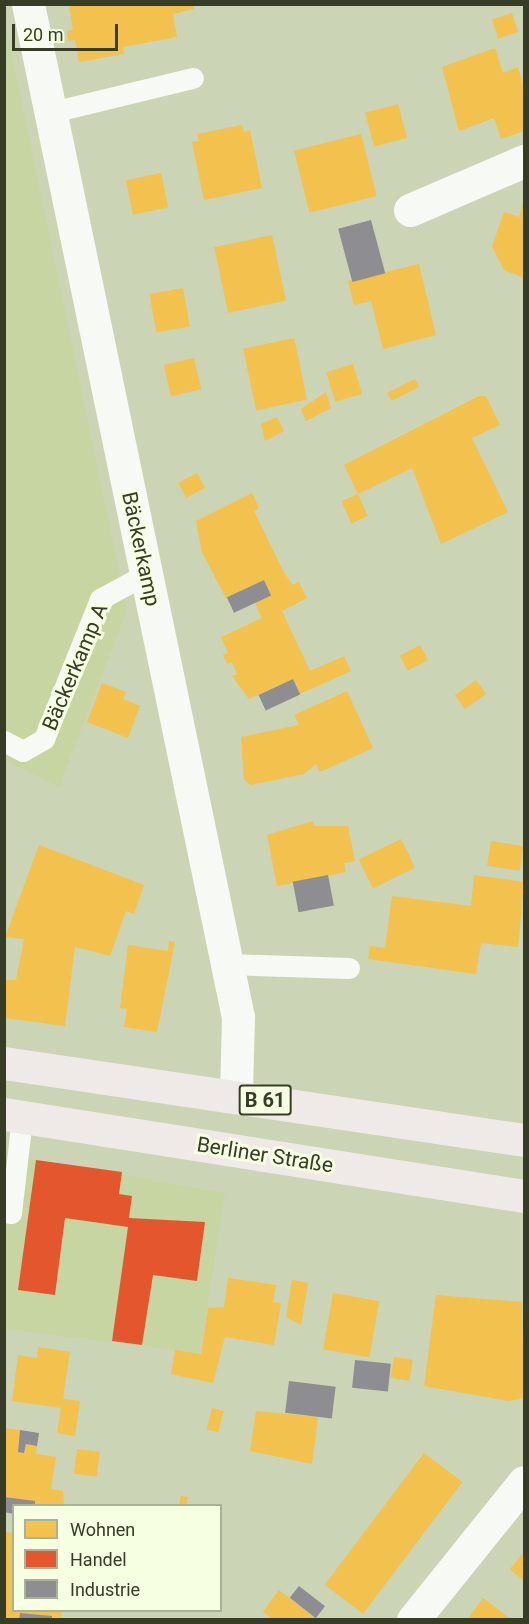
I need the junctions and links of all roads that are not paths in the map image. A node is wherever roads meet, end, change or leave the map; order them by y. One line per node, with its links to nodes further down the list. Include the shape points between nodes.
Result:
1 (28, 4): 3 (street, Bäckerkamp)
2 (194, 78): 3 (lane)
3 (52, 112): 6 (street, Bäckerkamp)
4 (525, 161): 5 (street)
5 (410, 210)
6 (146, 574): 7 (lane, Bäckerkamp A, via 100,599 44,739 23,752); 8 (street, Bäckerkamp)
7 (4, 741)
8 (227, 964): 9 (lane); 11 (street, Bäckerkamp, via 238,1017)
9 (349, 968)
10 (4, 1063): 11 (main road, B 61)
11 (236, 1095): 13 (main road, B 61)
12 (13, 1116): 14 (main road, Berliner Straße); 15 (lane, via 11,1213)
13 (525, 1140)
14 (525, 1196)
15 (4, 1212)
16 (525, 1482): 17 (street)
17 (413, 1620)

